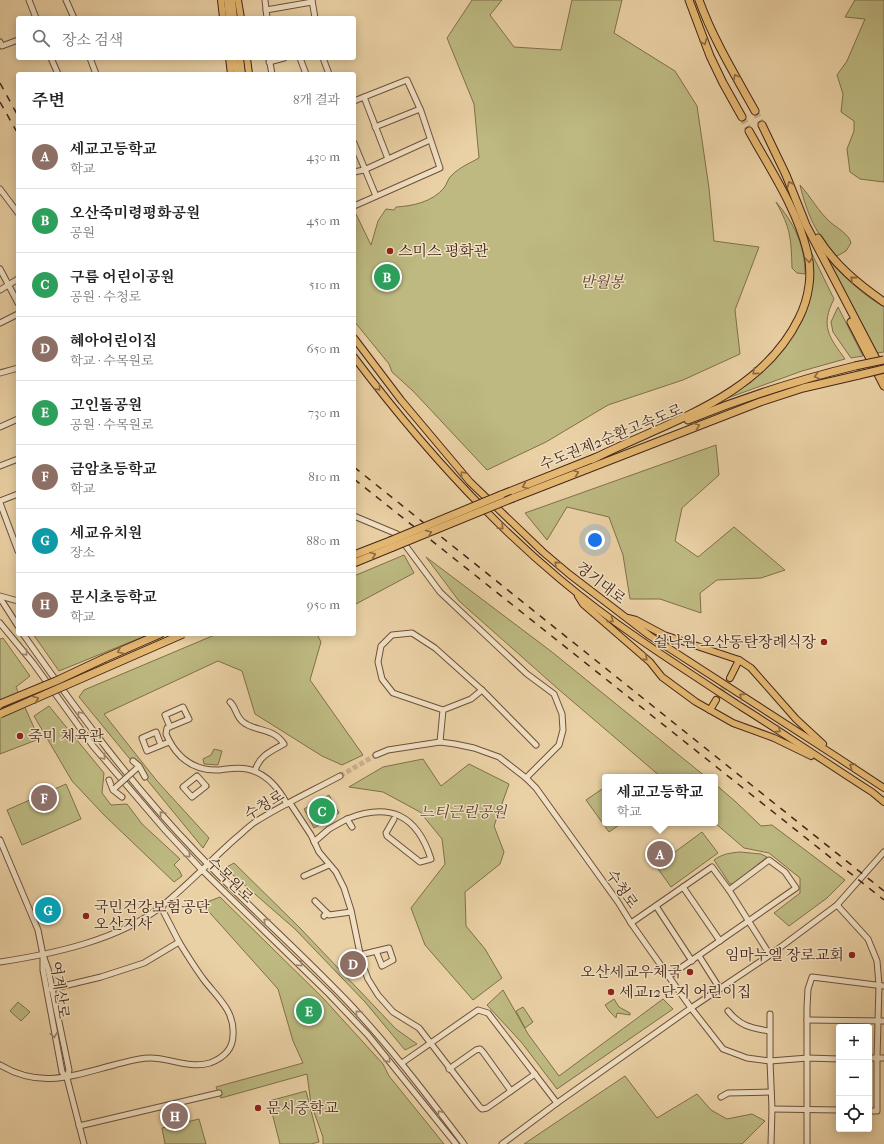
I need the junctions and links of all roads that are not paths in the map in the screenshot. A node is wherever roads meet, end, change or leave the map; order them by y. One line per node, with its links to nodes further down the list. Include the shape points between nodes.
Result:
1 (28, 0): 14 (street)
2 (66, 0): 15 (street)
3 (221, 0): 16 (main road)
4 (227, 0): 17 (main road)
5 (232, 0): 18 (main road)
6 (238, 0): 19 (main road)
7 (265, 0): 13 (street)
8 (291, 0): 12 (street)
9 (699, 0): 45 (highway, one-way to 9, via 710,27)
10 (312, 1): 12 (street); 21 (street)
11 (690, 2): 46 (highway, one-way to 46, via 710,56)
12 (291, 6): 13 (street)
13 (266, 10): 20 (street)
14 (35, 16)
15 (72, 16)
16 (223, 16)
17 (229, 16)
18 (234, 16)
19 (241, 16)
20 (267, 16)
21 (315, 16)
22 (16, 41): 23 (street, via 2,46)
23 (0, 42)
24 (52, 60): 33 (street)
25 (91, 60): 34 (street)
26 (229, 60): 35 (main road)
27 (234, 60): 36 (main road)
28 (240, 60): 37 (main road)
29 (247, 60): 38 (main road)
30 (269, 60): 39 (street)
31 (301, 60): 40 (street)
32 (324, 60): 41 (street)
33 (57, 72)
34 (95, 72)
35 (231, 72)
36 (237, 72)
37 (242, 72)
38 (249, 72)
39 (272, 72)
40 (305, 72)
41 (328, 72)
42 (364, 97): 43 (street); 44 (street, via 407,80); 48 (street)
43 (356, 100)
44 (420, 109): 48 (street); 50 (street)
45 (755, 111)
46 (742, 117)
47 (762, 125): 59 (highway, one-way to 47, via 786,175)
48 (375, 127): 52 (street)
49 (749, 131): 59 (highway)
50 (430, 140): 52 (street); 56 (street, via 440,168)
51 (356, 148): 53 (street)
52 (388, 159): 53 (street)
53 (364, 170): 54 (street); 56 (street)
54 (356, 172)
55 (0, 189): 58 (street)
56 (376, 196): 57 (street)
57 (356, 205)
58 (16, 210)
59 (802, 221): 65 (highway, one-way to 59, via 844,272); 74 (highway); 75 (highway, via 805,232); 78 (highway, one-way to 78, via 810,271 808,291 804,308 796,324 776,353 745,381 714,402 681,420)
60 (0, 270): 62 (street)
61 (16, 280): 62 (street)
62 (8, 284): 63 (street); 64 (street)
63 (0, 290)
64 (16, 299)
65 (884, 302)
66 (16, 315): 67 (street)
67 (0, 323)
68 (356, 341): 91 (main road, 경기대로, one-way to 68, via 543,552 470,482 401,400)
69 (356, 359): 88 (main road, 경기대로, one-way to 88, via 456,481 509,534)
70 (884, 360): 78 (highway, 수도권제2순환고속도로, one-way to 78, bridge, via 815,376 766,391)
71 (884, 369): 84 (highway, 수도권제2순환고속도로, one-way to 71, bridge, via 760,402 802,388)
72 (16, 370): 73 (street)
73 (0, 373)
74 (884, 374)
75 (884, 386)
76 (16, 420): 77 (street)
77 (0, 427)
78 (593, 459): 84 (highway, 수도권제2순환고속도로, one-way to 84, bridge, via 502,495)
79 (16, 460): 80 (street)
80 (0, 466)
81 (16, 495): 82 (street)
82 (0, 502): 85 (street)
83 (356, 517): 121 (street, via 397,534 440,592 527,674 554,694 562,714 563,730 559,745)
84 (391, 544): 86 (highway, 수도권제2순환고속도로); 87 (highway, 수도권제2순환고속도로, one-way to 84)
85 (16, 546)
86 (356, 554)
87 (356, 562)
88 (576, 593): 104 (main road, one-way to 104, via 583,604 650,662 662,676); 114 (main road, 경기대로, one-way to 114, via 637,638)
89 (0, 597): 90 (street); 93 (street)
90 (16, 601)
91 (624, 618): 97 (main road, via 636,620 664,635); 111 (main road, 경기대로, one-way to 91)
92 (0, 623): 136 (street, 수목원로, one-way to 136, via 33,663 98,752 160,825)
93 (16, 623)
94 (24, 636): 134 (street, 수목원로, one-way to 94, via 100,741)
95 (155, 636): 102 (highway, one-way to 102, bridge)
96 (177, 636): 105 (highway, one-way to 96, bridge)
97 (738, 660): 98 (main road); 111 (main road, via 751,668 796,719)
98 (730, 678)
99 (482, 690): 103 (street, via 471,699); 103 (street, via 435,648 412,633 392,635 382,646 378,662 382,679 393,693); 110 (street)
100 (716, 700): 104 (main road)
101 (230, 702): 117 (street, via 244,723 273,734 284,744 263,757)
102 (0, 704)
103 (443, 710): 108 (street)
104 (710, 710): 114 (main road, via 733,723)
105 (0, 714)
106 (170, 727): 106 (street, via 188,719 183,707 165,715); 107 (street, via 166,732)
107 (170, 742): 109 (street); 116 (street, via 183,759)
108 (440, 742): 112 (street, 수청로, via 388,750); 121 (street, 수청로, via 474,748 499,757)
109 (161, 745)
110 (536, 745)
111 (831, 753): 123 (main road, 경기대로, one-way to 111)
112 (376, 755)
113 (133, 761): 115 (street)
114 (824, 761): 126 (main road, 경기대로)
115 (137, 768): 120 (street); 124 (street, bridge)
116 (201, 768): 117 (street, via 241,768); 118 (street)
117 (255, 771): 127 (street, via 274,784)
118 (197, 776)
119 (340, 776): 127 (street, 수청로)
120 (145, 777)
121 (526, 778): 146 (street, 수청로, via 536,788)
122 (109, 780): 124 (street)
123 (884, 788)
124 (114, 789): 125 (street)
125 (122, 797)
126 (884, 802)
127 (288, 803): 132 (street); 134 (street, 수청로, via 254,823)
128 (347, 819): 129 (street, via 363,812 388,811 404,817 416,829 431,859 420,862 387,836 386,833); 130 (street); 132 (street)
129 (394, 819)
130 (352, 827)
131 (0, 840): 150 (street, via 38,930)
132 (314, 842): 135 (street)
133 (884, 852): 141 (street)
134 (208, 864): 136 (street, 수청로); 174 (street, 수목원로, one-way to 134, via 346,1000)
135 (329, 864): 137 (street); 144 (street, via 336,872)
136 (202, 869): 143 (street, 수청로); 190 (street, 수목원로, one-way to 190, via 358,1024)
137 (304, 876)
138 (683, 887): 139 (street, via 712,867); 142 (street); 147 (street)
139 (729, 890): 145 (street); 145 (street, via 769,860 785,872 796,888)
140 (315, 901): 144 (street, via 325,914)
141 (837, 905): 152 (street); 157 (street, via 868,938 877,961)
142 (656, 906): 146 (street); 154 (street)
143 (161, 907): 148 (street); 150 (street, 수청로, via 136,923 106,936)
144 (352, 912): 151 (street)
145 (748, 921): 147 (street); 152 (street)
146 (631, 923): 156 (street, 수청로)
147 (720, 941): 153 (street)
148 (179, 942): 158 (street, via 144,962 101,977); 178 (street, via 203,980 226,1007 231,1018 233,1035 225,1056 209,1063 196,1064 150,1058 131,1060)
149 (376, 951): 151 (street)
150 (43, 955): 155 (street); 158 (street, 여계산로); 178 (street, 여계산로, one-way to 178, via 43,970 55,1039 62,1072)
151 (360, 955): 167 (street, via 368,979 378,995 393,1012 419,1028)
152 (770, 955): 159 (street)
153 (699, 956): 154 (street); 159 (street)
154 (692, 961): 156 (street)
155 (0, 962)
156 (669, 976): 160 (street, 수청로)
157 (882, 986): 163 (street, via 812,977 808,989); 164 (street)
158 (51, 989): 178 (street, 여계산로, via 68,1070)
159 (720, 989): 160 (street)
160 (692, 1008): 173 (street, 수청로, via 723,1049 747,1058); 183 (street)
161 (728, 1011): 166 (street, via 736,1021 751,1028)
162 (770, 1014): 166 (street)
163 (807, 1020): 164 (street); 168 (street)
164 (877, 1021): 165 (street); 170 (street)
165 (884, 1021)
166 (769, 1030): 173 (street)
167 (430, 1043): 174 (street); 176 (street); 177 (street, via 478,1010 488,1013)
168 (808, 1058): 172 (street, 수청로); 173 (street, 수청로); 185 (street)
169 (872, 1058): 170 (street)
170 (876, 1058): 171 (street); 187 (street, via 877,1111)
171 (884, 1058)
172 (836, 1059)
173 (770, 1061): 180 (street)
174 (402, 1063): 191 (street, 수목원로, one-way to 174)
175 (0, 1065): 178 (street, via 33,1078)
176 (450, 1069): 179 (street, via 482,1109); 179 (street, via 480,1049)
177 (535, 1074): 179 (street); 183 (street)
178 (67, 1078): 188 (street, 여계산로)
179 (511, 1091)
180 (771, 1092): 182 (street, via 728,1093); 184 (street)
181 (219, 1093): 188 (street)
182 (721, 1097)
183 (558, 1103): 192 (street)
184 (772, 1109): 185 (street); 193 (street)
185 (806, 1109): 186 (street); 194 (street)
186 (836, 1110)
187 (872, 1111)
188 (80, 1126): 189 (street, 여계산로)
189 (84, 1144)
190 (456, 1144)
191 (464, 1144)
192 (502, 1144)
193 (771, 1144)
194 (807, 1144)

